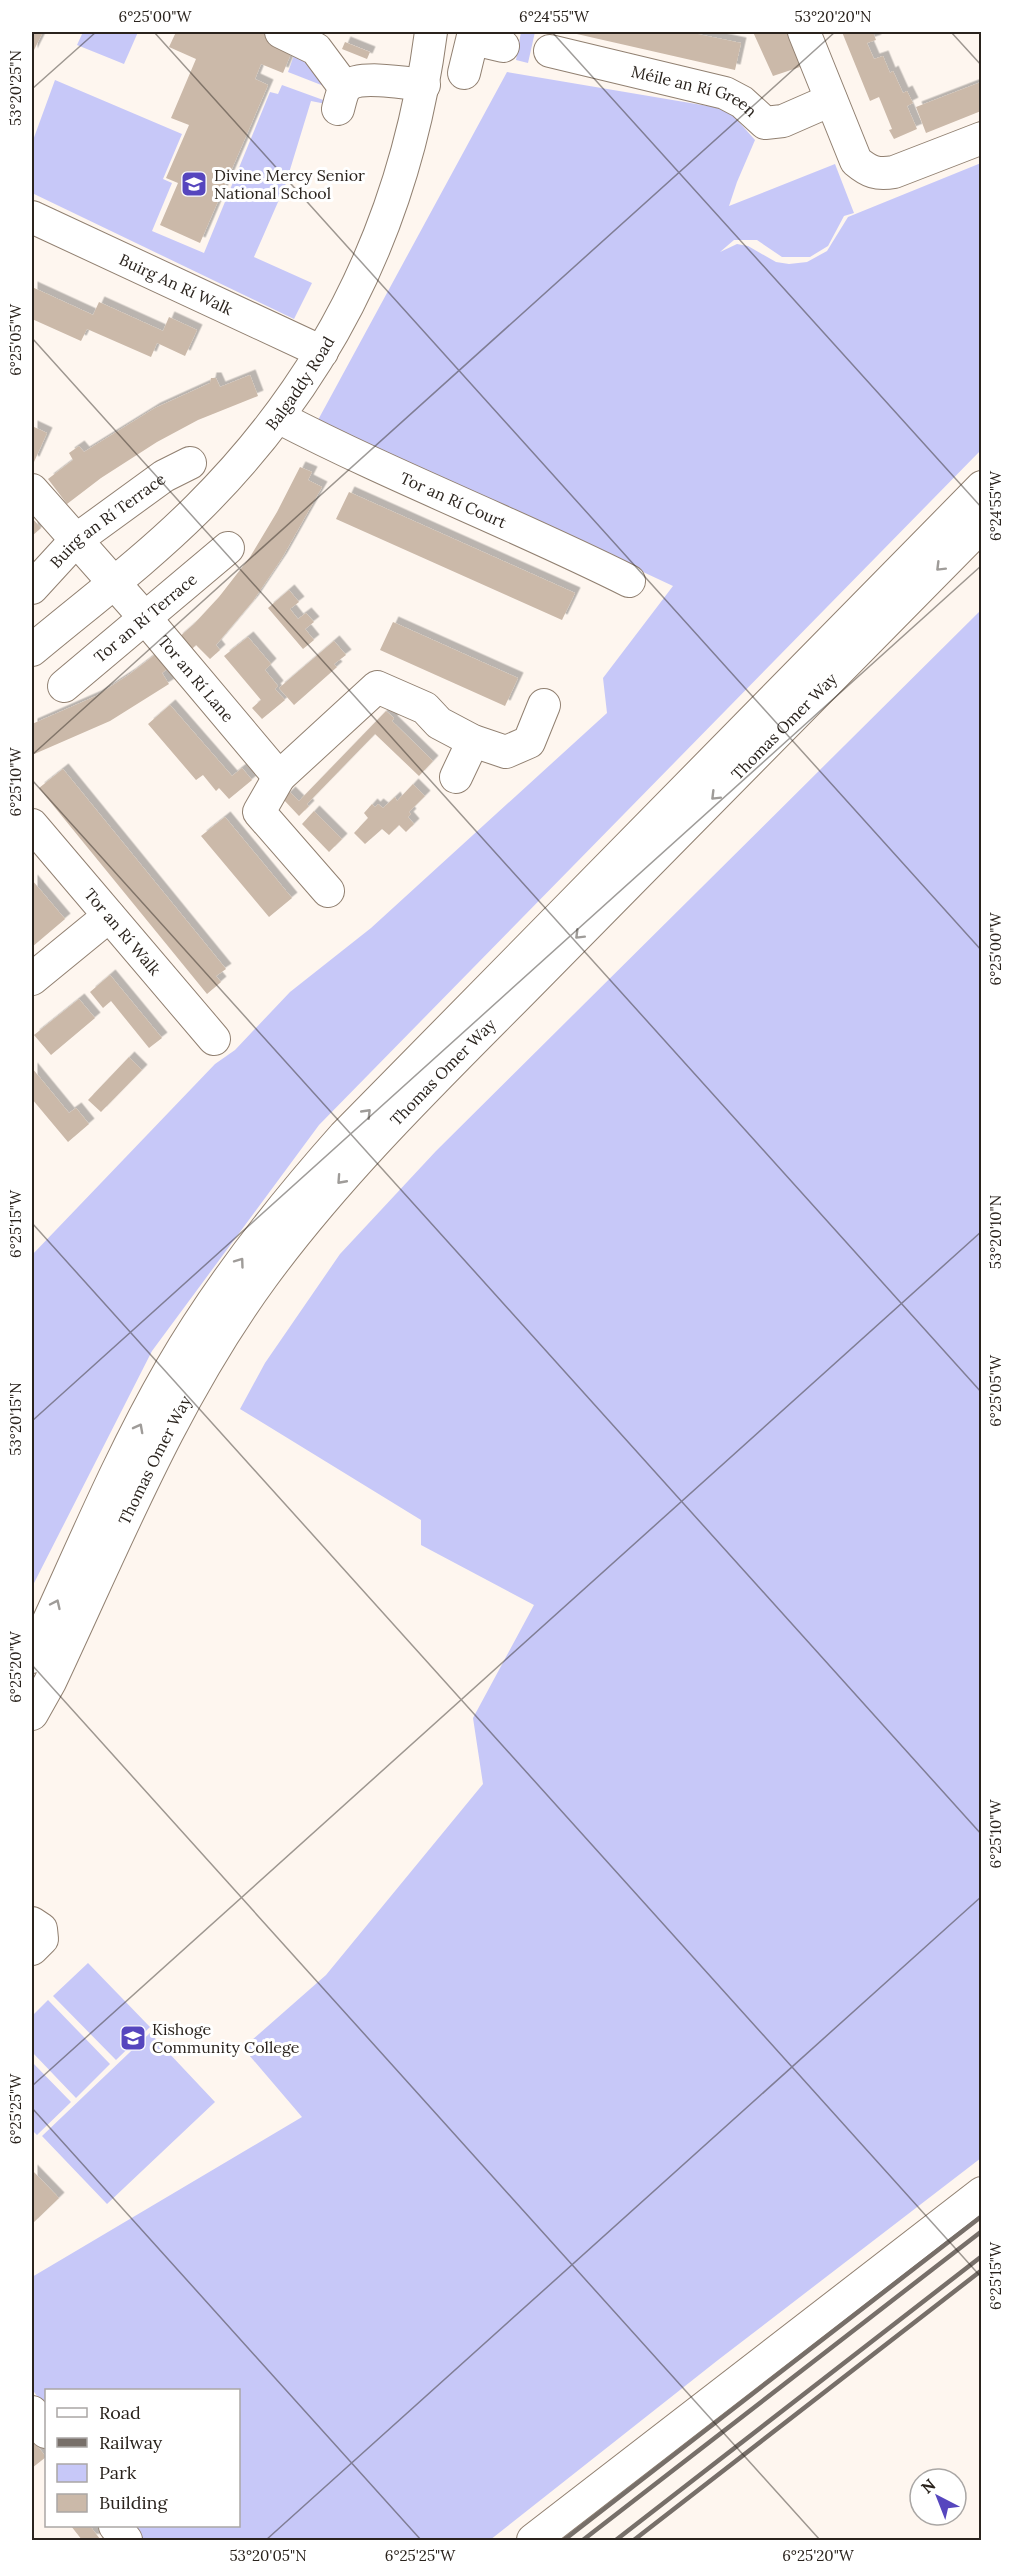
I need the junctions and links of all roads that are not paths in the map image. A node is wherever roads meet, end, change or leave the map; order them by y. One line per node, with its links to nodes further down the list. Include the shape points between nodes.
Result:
1 (281, 32): 7 (street, via 316,49 341,98 350,84 383,80)
2 (431, 32): 7 (street, Balgaddy Road)
3 (804, 32): 8 (street)
4 (483, 39): 6 (street)
5 (550, 51): 8 (street, Méile an Rí Green, via 725,93 765,123 783,121)
6 (464, 73)
7 (424, 85): 11 (street, Balgaddy Road, via 390,208 356,291)
8 (831, 100): 9 (street, via 856,160 867,170 881,174)
9 (981, 138)
10 (32, 218): 11 (street, Buirg An Rí Walk)
11 (322, 352): 12 (street, Balgaddy Road)
12 (278, 417): 19 (street, Tor an Rí Court); 20 (street, Balgaddy Road, via 198,508)
13 (190, 463): 17 (street, Buirg an Rí Terrace, via 164,476)
14 (981, 487): 34 (street, Thomas Omer Way, one-way to 14, via 169,1371 203,1315 280,1210 368,1111)
15 (32, 490): 17 (street, Tor an Rí Lane)
16 (981, 525): 35 (street, Thomas Omer Way, one-way to 35, via 468,1047 301,1227 256,1286 193,1384)
17 (76, 540): 20 (street, Tor an Rí Lane); 21 (street, Buirg an Rí Terrace)
18 (228, 548): 22 (street, Tor an Rí Terrace)
19 (629, 580)
20 (113, 583): 22 (street, Tor an Rí Lane); 23 (street, Balgaddy Road)
21 (32, 588)
22 (146, 619): 24 (street, Tor an Rí Terrace); 27 (street, Tor an Rí Lane)
23 (32, 650)
24 (64, 686)
25 (544, 705): 26 (street, via 529,742 506,752)
26 (473, 741): 27 (street, via 439,723 425,708 377,687); 28 (street)
27 (279, 777): 30 (street, via 259,812)
28 (456, 777)
29 (32, 825): 31 (street, Tor an Rí Walk)
30 (328, 891)
31 (109, 916): 32 (street); 33 (street, Tor an Rí Walk)
32 (32, 979)
33 (214, 1039)
34 (32, 1658)
35 (32, 1714)
36 (32, 1923): 37 (street, via 42,1934)
37 (32, 1949)
38 (981, 2193): 43 (street)
39 (32, 2412): 40 (street)
40 (45, 2431)
41 (116, 2527): 42 (street)
42 (126, 2541)
43 (533, 2541)

